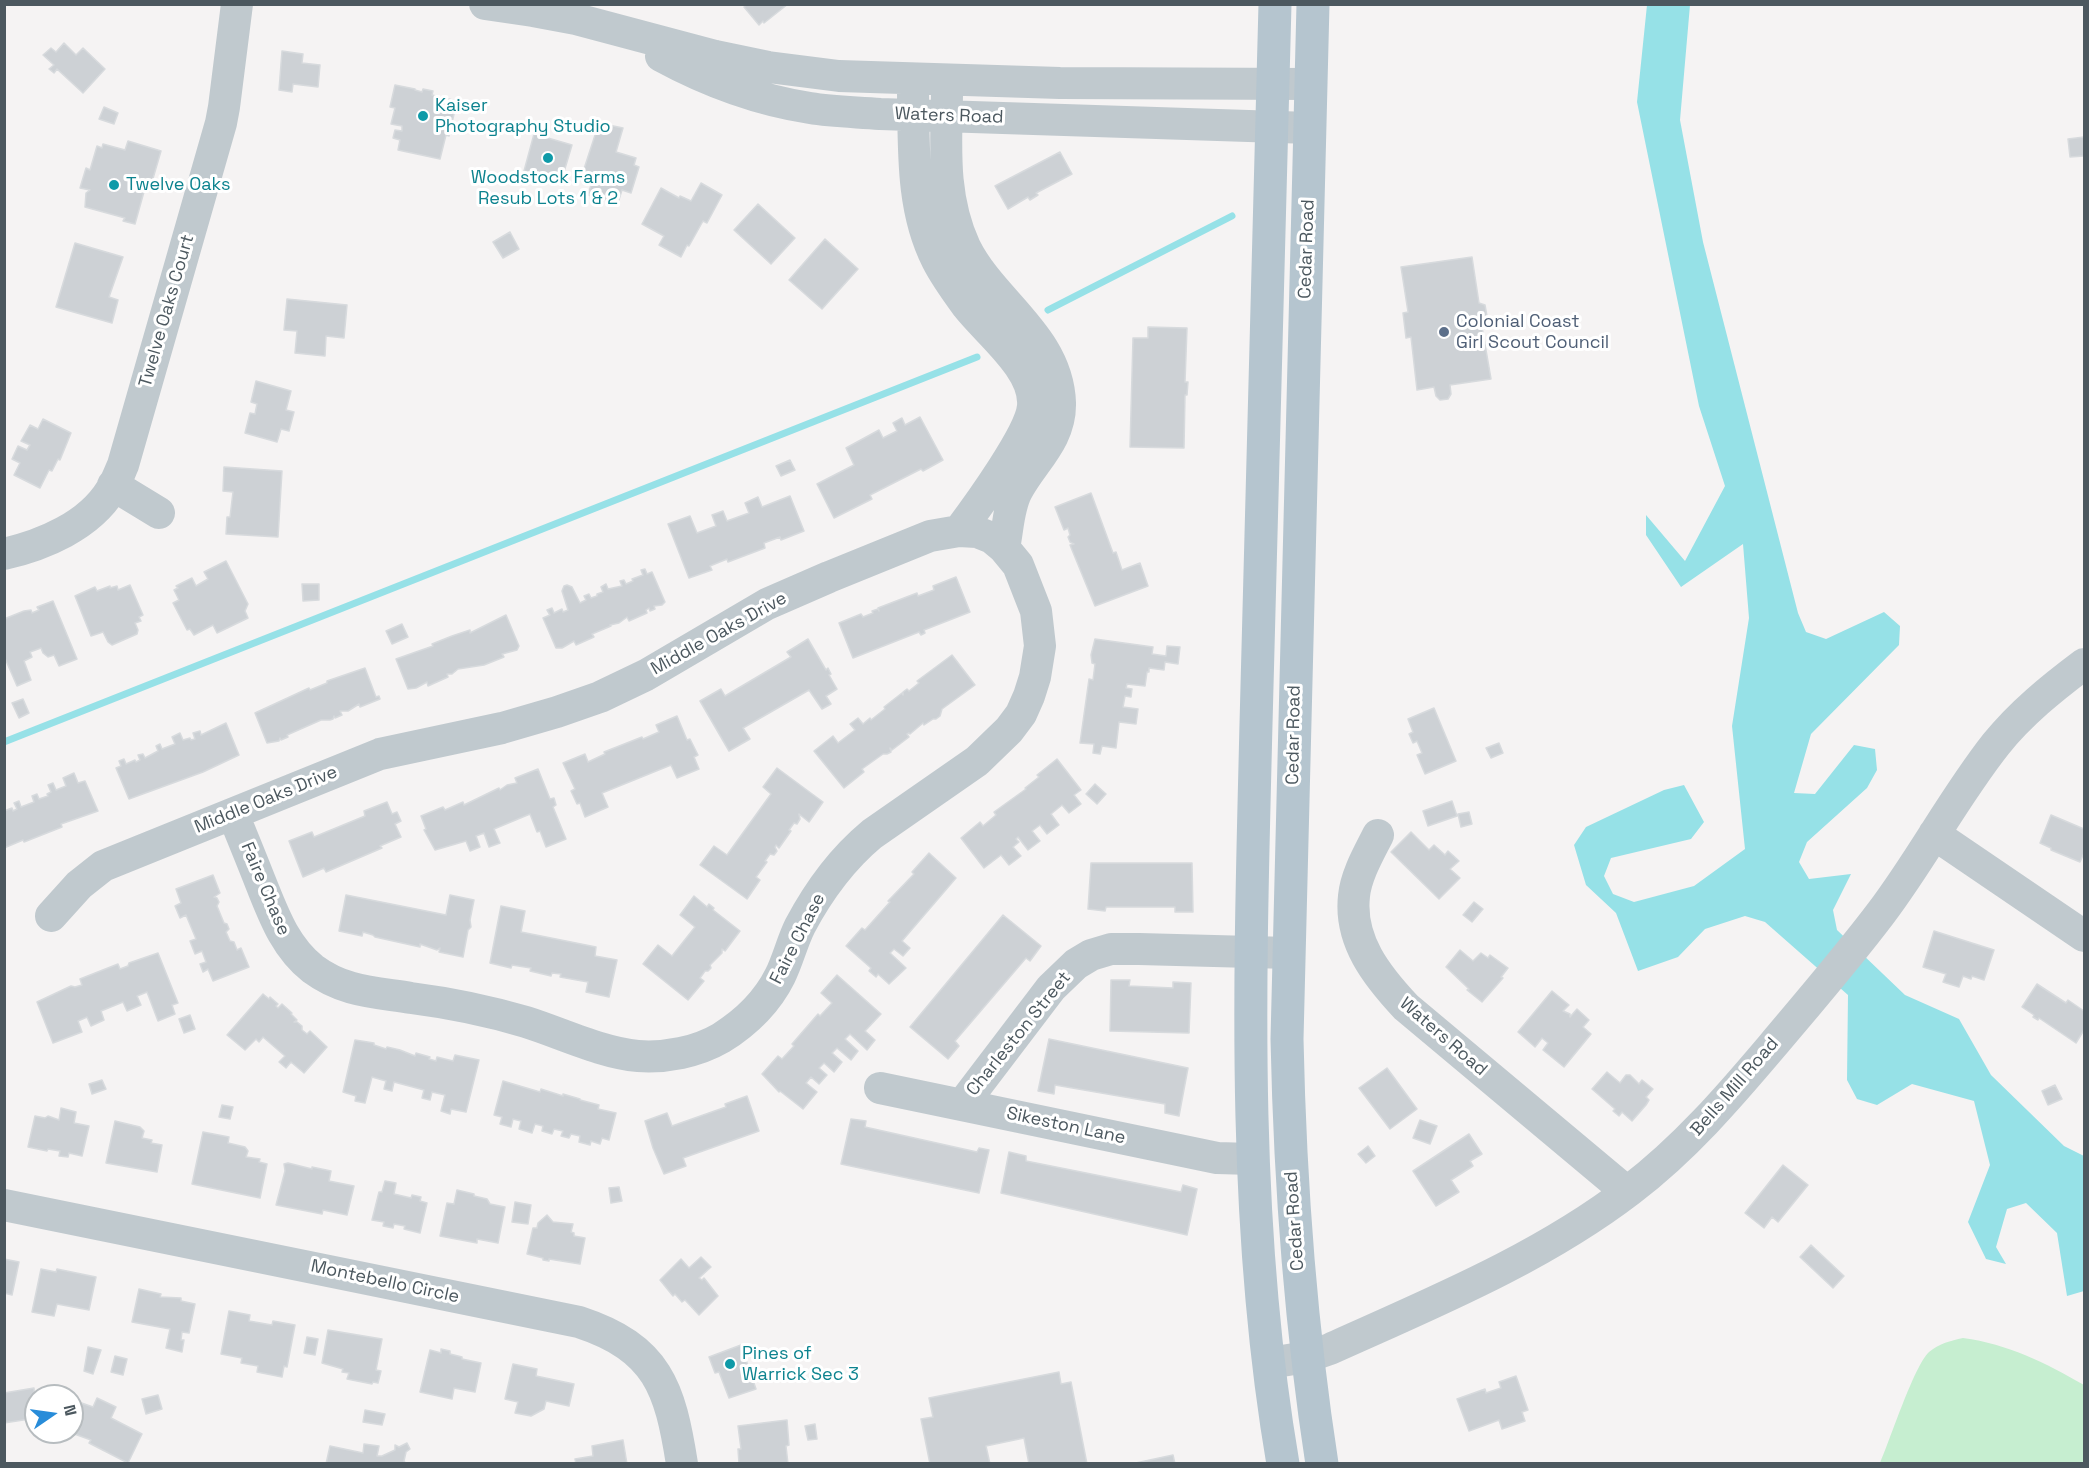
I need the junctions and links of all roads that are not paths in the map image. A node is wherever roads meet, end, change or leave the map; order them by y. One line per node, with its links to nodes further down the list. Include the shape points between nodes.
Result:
1 (237, 4): 14 (street, Twelve Oaks Court, via 221,123 123,465)
2 (485, 4): 5 (street, Waters Road, via 533,10)
3 (1275, 4): 8 (main road, Cedar Road)
4 (1313, 4): 9 (main road, Cedar Road)
5 (604, 27): 6 (street, Waters Road, via 768,67); 10 (street, Waters Road, via 697,74 759,97 811,108)
6 (913, 80): 7 (street, Waters Road); 10 (street)
7 (948, 81): 8 (street, Waters Road); 11 (street)
8 (1272, 84): 9 (street, Waters Road); 12 (main road, Cedar Road)
9 (1311, 84): 13 (main road, Cedar Road)
10 (914, 115): 11 (street, Waters Road); 16 (street, via 918,194 936,258 967,306 1024,373 1033,394 1033,408 1023,434)
11 (947, 116): 12 (street, Waters Road); 17 (street, via 948,188 965,246 989,283 1049,357 1059,388 1055,429 1013,500)
12 (1271, 126): 13 (street, Waters Road); 25 (main road, Cedar Road)
13 (1310, 128): 26 (main road, Cedar Road)
14 (113, 485): 15 (street); 18 (street, Twelve Oaks Court, via 100,505 79,524 29,548)
15 (159, 513)
16 (959, 531): 17 (street, Faire Chase, via 977,532); 20 (street, Middle Oaks Drive, via 930,536 767,603 646,675 600,697 502,728 380,754)
17 (1005, 548): 20 (street, Faire Chase, via 1018,565 1036,610 1040,646 1035,677 1021,714 977,761 856,847 819,895 800,927 780,976 762,1003 721,1038 704,1046 664,1056 620,1054 523,1021 465,1007 362,992 331,981 291,948 278,926)
18 (4, 554)
19 (2085, 664): 22 (street, Bells Mill Road, via 2048,691 1996,744)
20 (233, 814): 23 (street, Middle Oaks Drive, via 103,867 79,885)
21 (1378, 834): 30 (street, Waters Road, via 1354,895 1354,918 1368,961 1406,1007)
22 (1934, 834): 24 (street); 30 (street, Bells Mill Road, via 1902,884 1824,985 1702,1127)
23 (51, 916)
24 (2085, 936)
25 (1251, 952): 26 (street, Charleston Street); 28 (street, Charleston Street, via 1112,949 1091,955 1051,988); 29 (main road, Cedar Road)
26 (1289, 953): 32 (main road, Cedar Road, via 1290,1153)
27 (880, 1088): 28 (street, Sikeston Lane)
28 (962, 1105): 29 (street, Sikeston Lane, via 1217,1158)
29 (1252, 1159): 33 (main road, Cedar Road)
30 (1627, 1192): 32 (street, Bells Mill Road, via 1517,1262)
31 (4, 1205): 34 (street, Montebello Circle, via 603,1330 628,1344 649,1363 663,1385 675,1420)
32 (1307, 1357): 33 (street, Bells Mill Road); 36 (main road, Cedar Road)
33 (1269, 1363): 35 (main road, Cedar Road)
34 (682, 1464)
35 (1283, 1464)
36 (1322, 1464)

